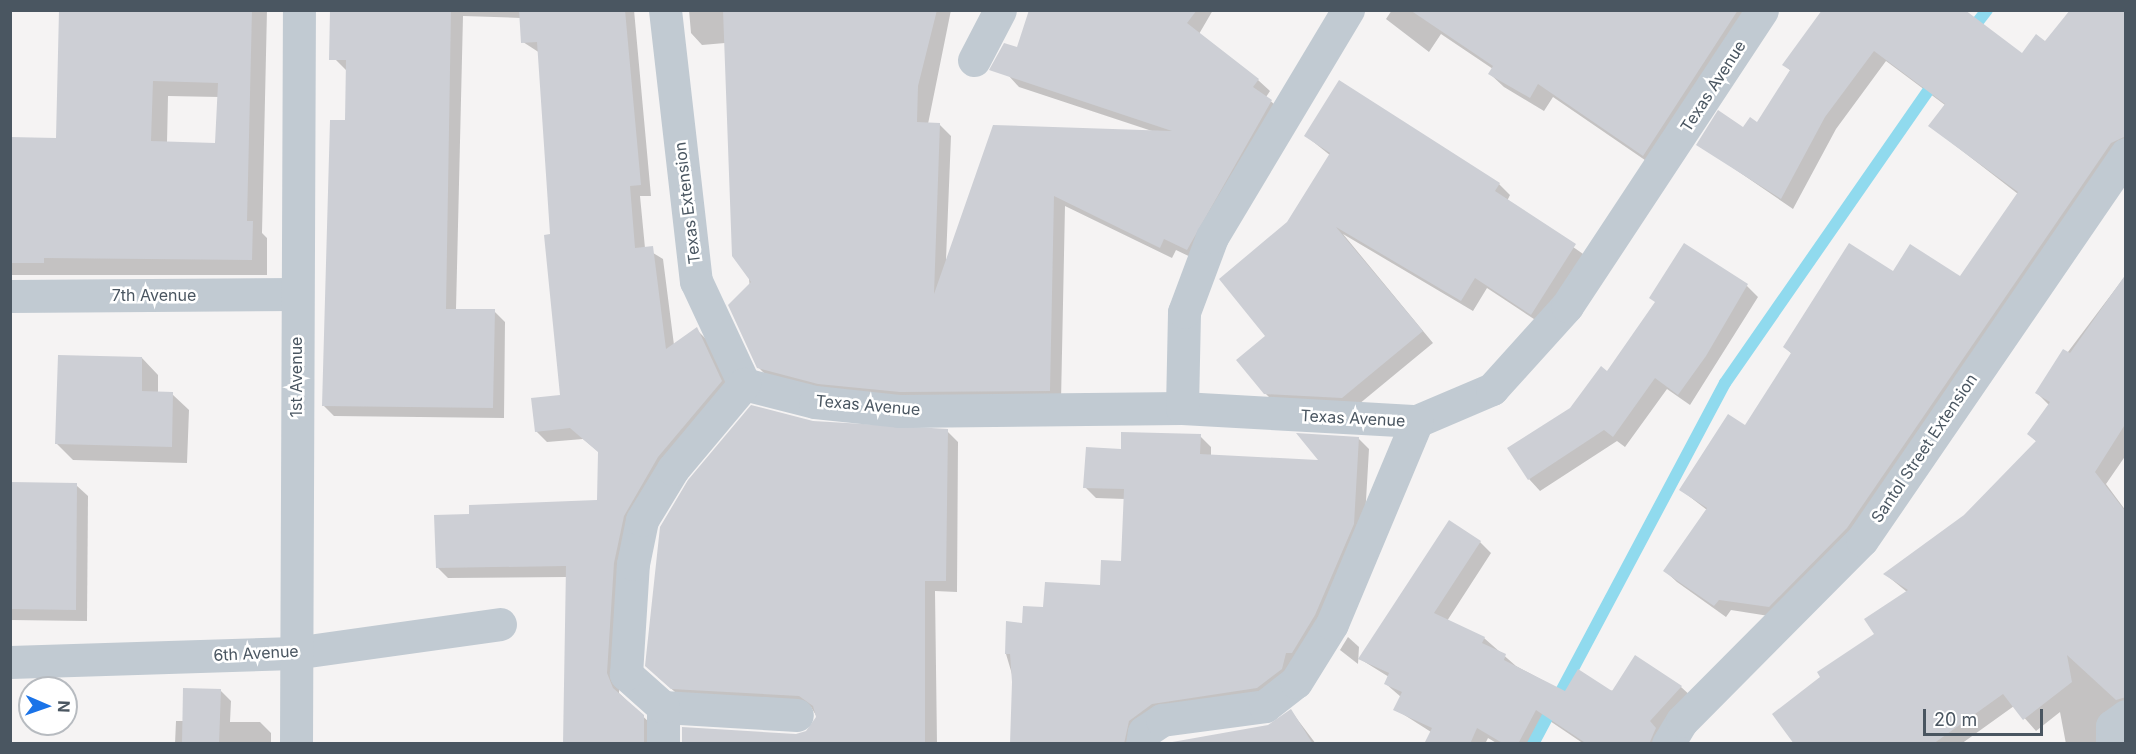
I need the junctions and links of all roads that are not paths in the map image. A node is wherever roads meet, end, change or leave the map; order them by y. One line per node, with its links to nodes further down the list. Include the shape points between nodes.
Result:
1 (299, 10): 8 (street, 1st Avenue)
2 (665, 10): 10 (street, Texas Extension, via 696,281)
3 (1000, 10): 6 (street)
4 (1348, 10): 11 (street, via 1212,237 1184,312)
5 (1762, 10): 12 (street, Texas Avenue, via 1567,306 1492,389)
6 (975, 60)
7 (2126, 154): 22 (street, Santol Street Extension, via 1862,540 1682,721)
8 (297, 294): 9 (street, 7th Avenue); 14 (street, 1st Avenue)
9 (10, 296)
10 (744, 384): 11 (street, Texas Avenue, via 815,402 899,411); 16 (street, via 673,470 642,520 633,564 626,674)
11 (1182, 408): 12 (street, Texas Avenue)
12 (1417, 422): 21 (street, via 1332,624 1296,682 1265,706 1162,720 1144,732)
13 (500, 624): 14 (street, 6th Avenue)
14 (294, 652): 15 (street, 6th Avenue); 19 (street, 1st Avenue)
15 (10, 662)
16 (663, 707): 17 (street); 20 (street)
17 (796, 714)
18 (2126, 716): 23 (street, via 2112,726)
19 (296, 744)
20 (663, 744)
21 (1142, 744)
22 (1668, 744)
23 (2112, 744)

